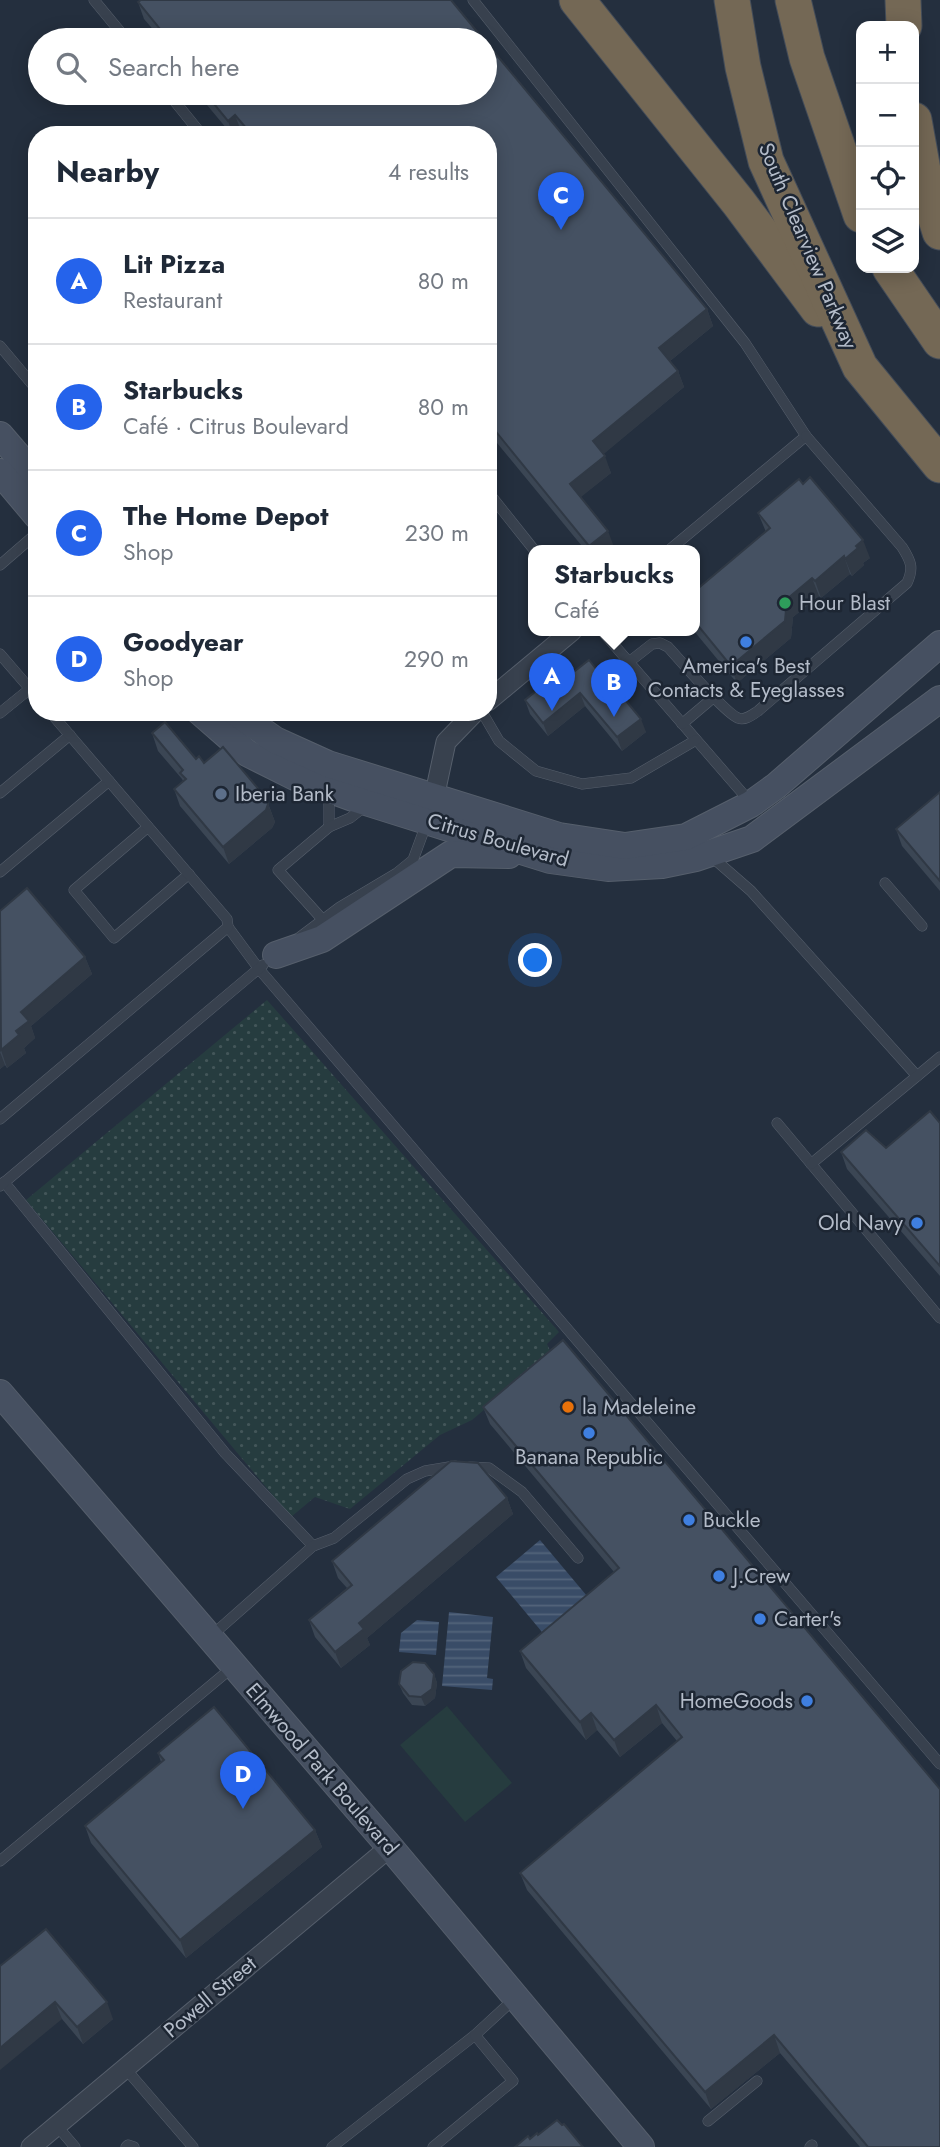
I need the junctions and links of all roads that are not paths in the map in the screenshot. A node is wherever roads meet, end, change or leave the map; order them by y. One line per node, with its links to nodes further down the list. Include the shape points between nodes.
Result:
1 (94, 0): 8 (lane)
2 (473, 0): 9 (lane)
3 (577, 0): 19 (highway, via 739,203)
4 (732, 0): 19 (highway, South Clearview Parkway, via 766,161)
5 (793, 0): 14 (highway, via 807,58)
6 (903, 0): 7 (highway)
7 (904, 21)
8 (117, 28)
9 (495, 28)
10 (497, 30): 22 (lane, via 745,344)
11 (178, 105): 12 (lane)
12 (195, 126)
13 (919, 147): 15 (highway)
14 (859, 210)
15 (940, 232)
16 (893, 273): 17 (highway)
17 (940, 341)
18 (0, 346): 20 (lane)
19 (860, 367): 23 (highway, South Clearview Parkway)
20 (28, 379)
21 (0, 435): 24 (street)
22 (806, 436): 30 (lane); 41 (lane, via 902,547 912,571 907,583 746,719 736,718)
23 (940, 465)
24 (28, 468)
25 (0, 472): 27 (street)
26 (497, 503): 29 (lane)
27 (28, 505)
28 (28, 541): 32 (lane)
29 (530, 545)
30 (675, 545)
31 (0, 549): 32 (lane)
32 (4, 561)
33 (566, 636): 40 (street)
34 (606, 636): 37 (lane)
35 (940, 644): 56 (street, Citrus Boulevard)
36 (0, 653): 38 (lane)
37 (629, 662): 41 (lane, via 660,643); 49 (lane)
38 (28, 683)
39 (28, 693): 43 (lane)
40 (497, 694)
41 (713, 697): 49 (lane)
42 (940, 699): 60 (street, Citrus Boulevard, via 752,839)
43 (0, 713)
44 (58, 721): 50 (lane)
45 (210, 721): 52 (street, Citrus Boulevard, via 247,753 295,777)
46 (248, 721): 52 (street, Citrus Boulevard)
47 (466, 721): 57 (street, via 446,742)
48 (487, 721): 51 (lane, via 499,741 536,771 582,784 631,778)
49 (682, 724): 51 (lane)
50 (70, 735): 53 (lane); 55 (lane)
51 (696, 740): 56 (lane)
52 (333, 778): 54 (street, Citrus Boulevard); 59 (lane)
53 (109, 781): 58 (lane); 62 (lane)
54 (373, 791): 57 (street, Citrus Boulevard); 59 (lane, via 350,818)
55 (0, 793)
56 (751, 804): 57 (street, Citrus Boulevard, via 686,837 625,846)
57 (431, 809): 61 (street, Citrus Boulevard); 65 (lane, via 413,860)
58 (148, 827): 63 (lane); 63 (lane, via 74,890 114,938)
59 (329, 827): 65 (lane, via 278,870)
60 (708, 854): 61 (street, Citrus Boulevard, via 662,865 608,868); 70 (lane, via 751,891)
61 (535, 855): 68 (street, via 451,854 322,939)
62 (0, 872)
63 (188, 874): 67 (lane, via 227,919)
64 (885, 883): 66 (lane)
65 (323, 920): 68 (lane)
66 (922, 926)
67 (228, 927): 68 (lane); 71 (lane)
68 (268, 962): 74 (lane); 81 (lane)
69 (940, 1057): 70 (lane)
70 (917, 1076): 73 (lane)
71 (0, 1118)
72 (777, 1123): 73 (lane)
73 (811, 1164): 75 (lane)
74 (2, 1184): 77 (lane, via 225,1453)
75 (940, 1318)
76 (0, 1393): 79 (street, Elmwood Park Boulevard)
77 (313, 1546): 78 (lane, via 334,1538 407,1479 456,1466 489,1468 522,1492); 79 (lane)
78 (578, 1558)
79 (210, 1637): 80 (street, Elmwood Park Boulevard)
80 (234, 1665): 82 (street, Elmwood Park Boulevard); 83 (lane)
81 (940, 1764)
82 (390, 1847): 84 (street, Elmwood Park Boulevard); 86 (street, Powell Street)
83 (0, 1861)
84 (516, 1997): 85 (lane); 97 (street, Elmwood Park Boulevard)
85 (475, 2035): 95 (lane); 96 (lane, via 513,2081)
86 (125, 2068): 89 (street, Powell Street); 94 (lane)
87 (757, 2081): 88 (lane)
88 (708, 2121)
89 (57, 2126): 90 (street, Powell Street); 91 (lane)
90 (31, 2147)
91 (75, 2147)
92 (126, 2147): 93 (lane)
93 (134, 2147)
94 (193, 2147)
95 (332, 2147)
96 (433, 2147)
97 (641, 2147)

